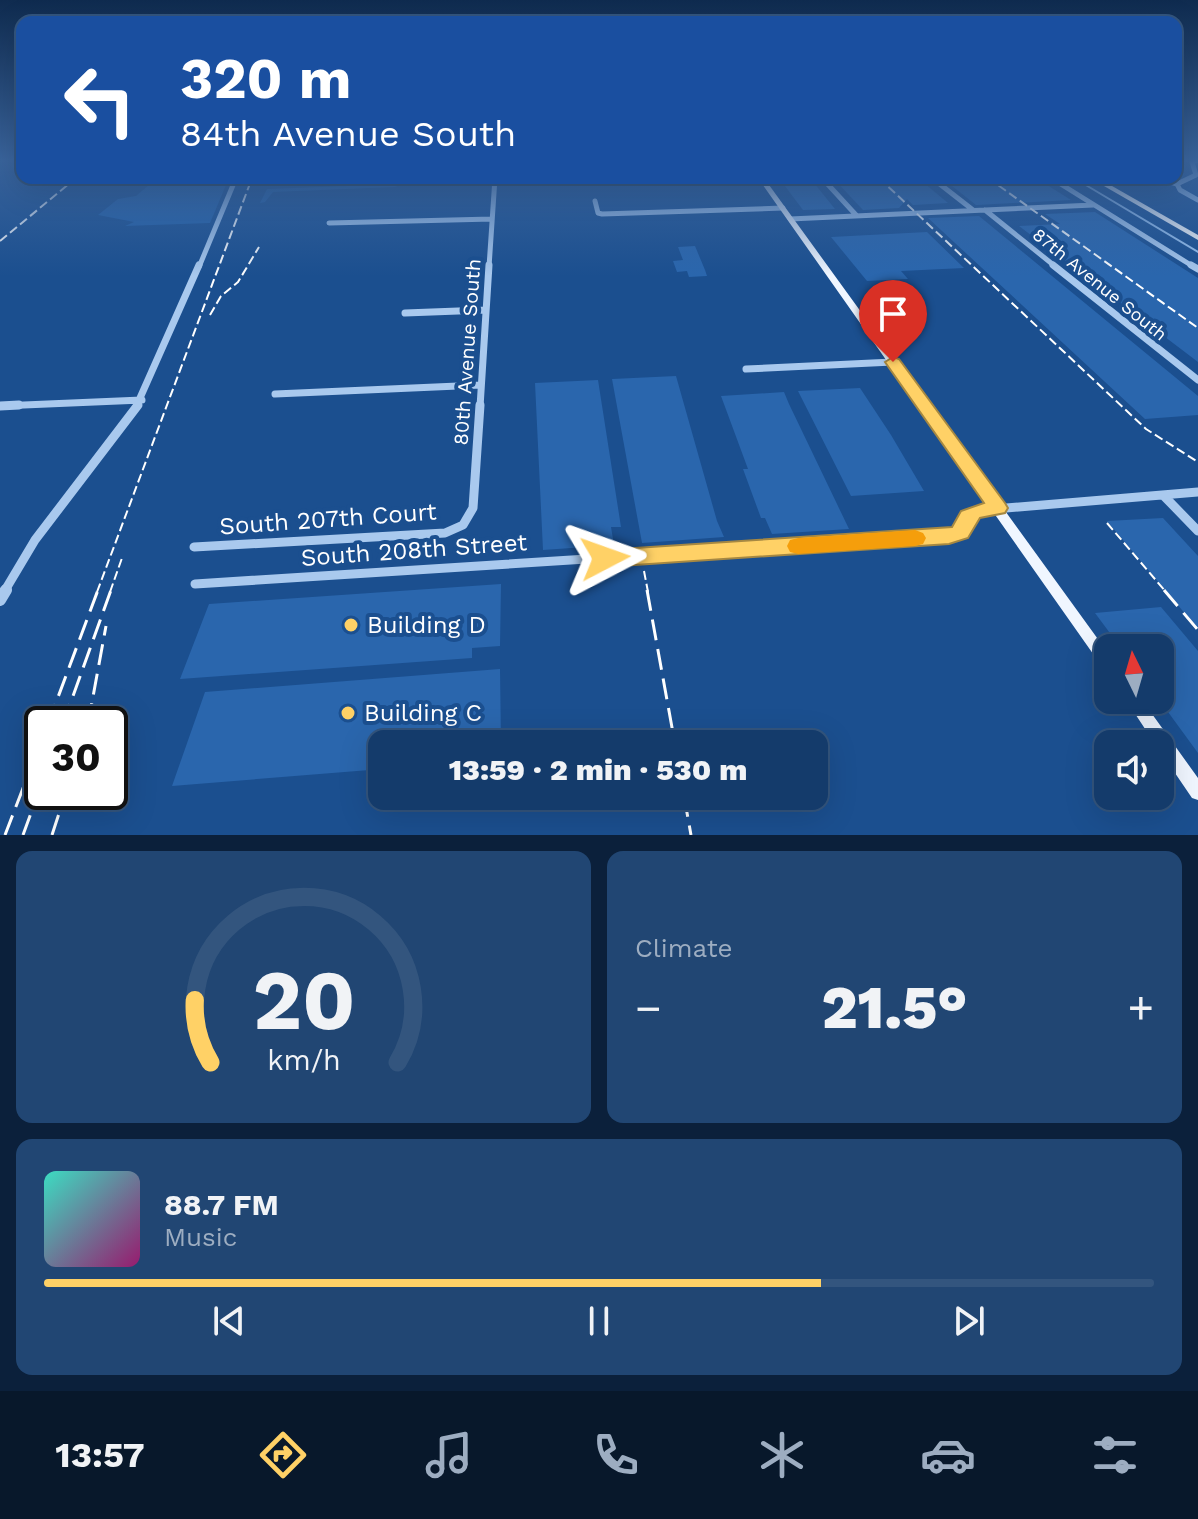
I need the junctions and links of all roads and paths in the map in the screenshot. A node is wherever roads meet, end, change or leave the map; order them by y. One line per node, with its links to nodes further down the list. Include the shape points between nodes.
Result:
1 (228, 198): 28 (street)
2 (494, 198): 15 (street, 80th Avenue South)
3 (776, 198): 11 (main road)
4 (840, 198): 14 (street)
5 (958, 198): 12 (street)
6 (1082, 198): 10 (street)
7 (1128, 198): 19 (highway)
8 (1139, 198): 18 (highway)
9 (595, 201): 11 (street, via 602,214)
10 (1093, 205): 13 (street); 20 (street)
11 (783, 208): 16 (main road)
12 (973, 210): 13 (street); 14 (street)
13 (984, 210): 25 (street, 87th Avenue South)
14 (856, 215): 16 (street)
15 (492, 219): 17 (street); 21 (street, 80th Avenue South)
16 (790, 219): 23 (main road)
17 (329, 223)
18 (1198, 231)
19 (1198, 238)
20 (1198, 269)
21 (485, 310): 22 (street); 26 (street, 80th Avenue South)
22 (405, 313)
23 (893, 362): 24 (street); 32 (main road)
24 (746, 369)
25 (1198, 380)
26 (481, 385): 27 (street); 33 (street, 80th Avenue South, via 473,508)
27 (275, 394)
28 (142, 400): 29 (street); 37 (street, via 35,540)
29 (0, 406)
30 (1198, 492): 31 (street, South 208th Street)
31 (1163, 495): 32 (street, South 208th Street); 34 (street)
32 (998, 508): 36 (street, South 208th Street, via 974,512 960,532 949,536); 38 (main road)
33 (463, 525): 35 (street, South 207th Court, via 445,533)
34 (1198, 531)
35 (194, 547)
36 (195, 584)
37 (0, 600)
38 (1094, 644)
39 (1143, 714): 40 (main road)
40 (1198, 792)

